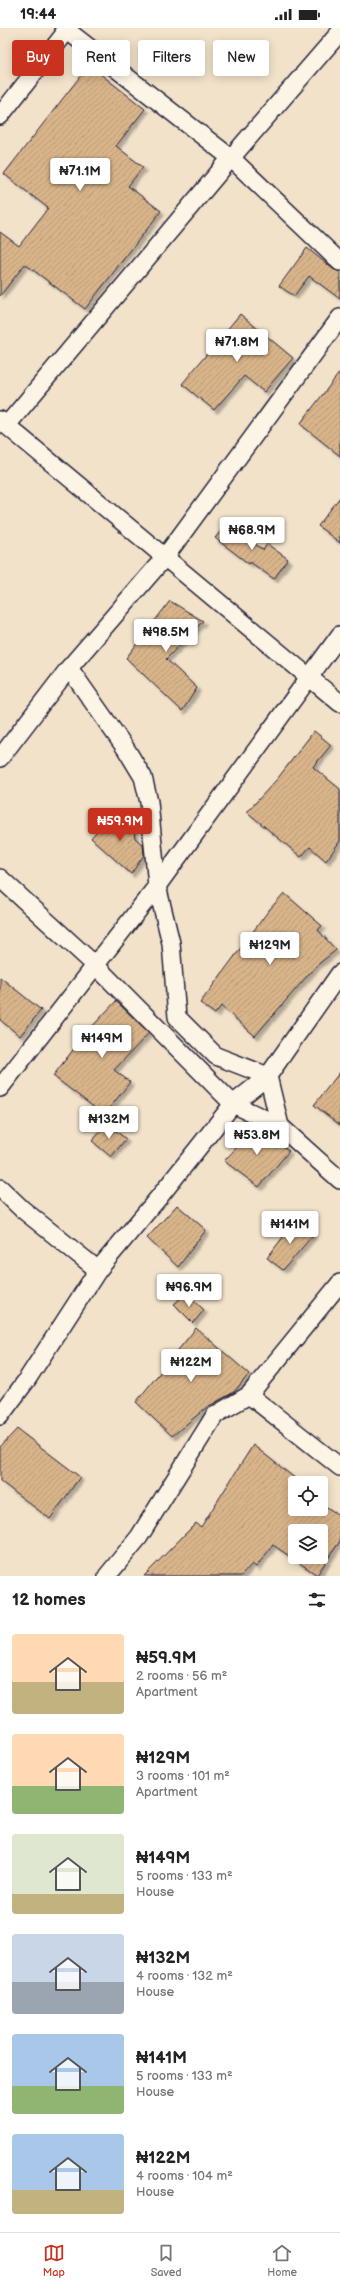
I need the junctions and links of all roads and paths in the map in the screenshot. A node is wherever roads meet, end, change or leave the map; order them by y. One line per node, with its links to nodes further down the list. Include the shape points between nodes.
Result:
1 (67, 29): 3 (street); 4 (street)
2 (340, 32): 4 (street)
3 (0, 116)
4 (231, 158): 5 (street); 7 (street)
5 (340, 262)
6 (340, 318): 8 (street)
7 (3, 422): 8 (street)
8 (165, 557): 10 (street); 11 (street)
9 (340, 636): 11 (street)
10 (69, 668): 13 (street); 15 (street, via 143,777 150,802)
11 (309, 677): 12 (street); 15 (street)
12 (340, 703)
13 (0, 758)
14 (0, 878): 16 (street)
15 (157, 886): 16 (street); 18 (street, via 171,942 178,1017 216,1056)
16 (96, 966): 19 (street); 20 (street)
17 (340, 973): 18 (street)
18 (268, 1076): 20 (street); 21 (street)
19 (0, 1088)
20 (233, 1104): 21 (street); 24 (street)
21 (280, 1126): 22 (street)
22 (340, 1180)
23 (0, 1188): 24 (street)
24 (98, 1270): 27 (street, via 26,1381)
25 (340, 1283): 26 (street)
26 (249, 1395): 28 (street); 29 (street, via 215,1415 139,1537)
27 (0, 1416)
28 (340, 1467)
29 (107, 1576)

